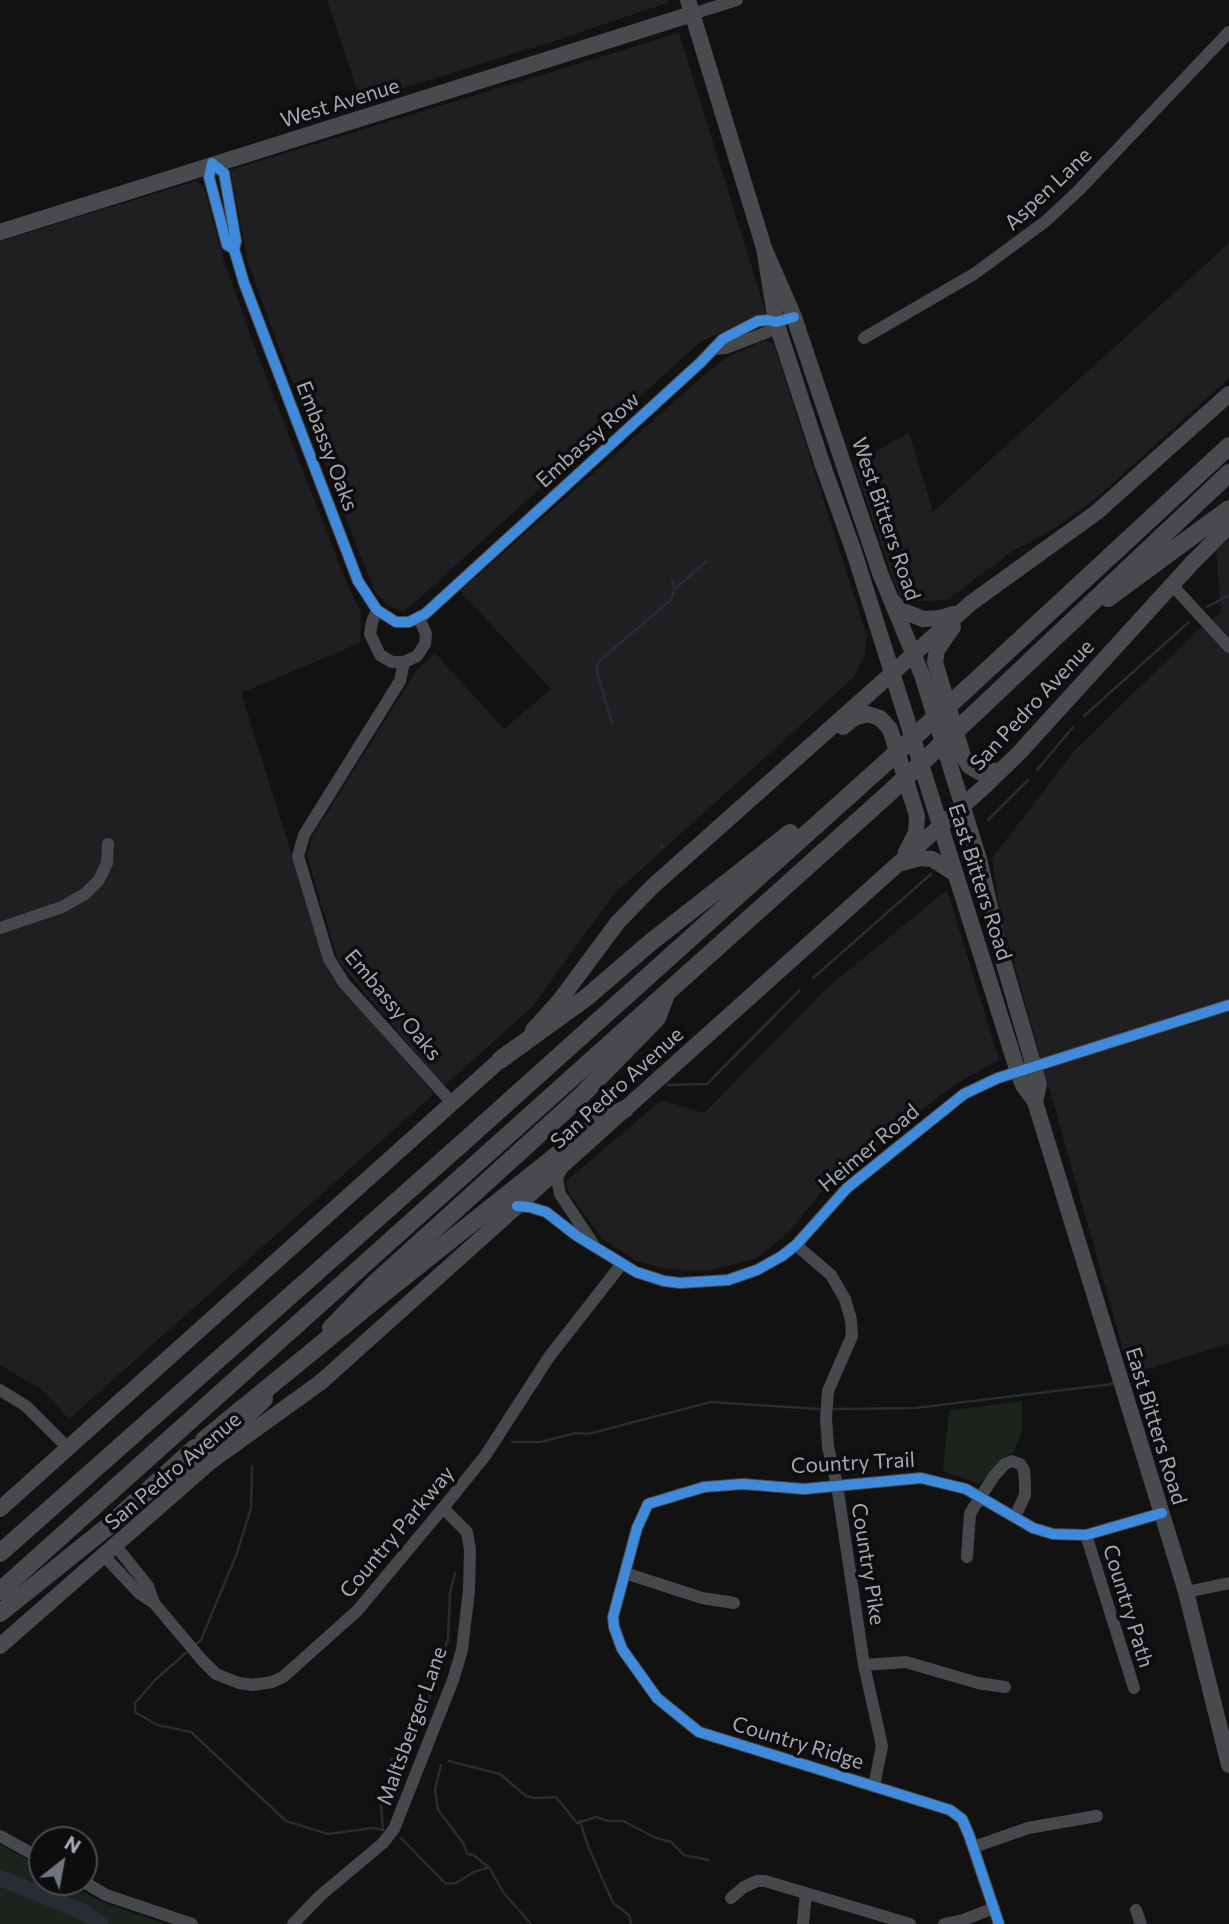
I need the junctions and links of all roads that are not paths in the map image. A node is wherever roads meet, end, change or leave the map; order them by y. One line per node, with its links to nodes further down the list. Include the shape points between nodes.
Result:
1 (737, 0): 2 (street)
2 (690, 7): 4 (main road, West Avenue, via 360,120); 6 (main road, West Bitters Road)
3 (1229, 32): 9 (street, Aspen Lane, via 1046,221 974,274)
4 (212, 163): 5 (main road, West Avenue); 18 (street, Embassy Oaks, via 224,173 234,249 244,283 358,581)
5 (0, 232)
6 (764, 248): 7 (main road, West Bitters Road); 8 (main road, West Bitters Road)
7 (794, 317): 8 (street, Embassy Row); 16 (main road, West Bitters Road)
8 (776, 323): 19 (street, Embassy Row, via 764,320 723,339); 24 (main road, West Bitters Road)
9 (864, 338)
10 (1229, 394): 17 (main road, via 1097,512)
11 (1229, 446): 27 (highway, bridge)
12 (1229, 473): 20 (highway)
13 (1229, 509): 20 (highway)
14 (1229, 526): 15 (main road, San Pedro Avenue)
15 (1172, 585): 21 (street); 26 (main road, San Pedro Avenue)
16 (890, 597): 17 (main road, via 903,611 926,619 948,617); 22 (main road, West Bitters Road)
17 (971, 603): 22 (main road); 26 (main road, via 938,648 936,669 964,759 981,773)
18 (377, 610): 19 (street, via 396,622); 23 (street, via 370,634 373,646 392,662)
19 (419, 618): 23 (street, Embassy Oaks, via 425,644 417,656)
20 (1071, 622): 34 (highway, bridge)
21 (1229, 648)
22 (913, 654): 24 (main road); 28 (main road, West Bitters Road)
23 (404, 662): 38 (street, Embassy Oaks, via 400,681 304,835 298,856 328,959 344,983)
24 (892, 672): 25 (main road); 29 (main road, East Bitters Road)
25 (820, 736): 31 (main road, via 836,733 864,715 880,718 889,726 917,816 915,835); 36 (main road, via 637,902 549,1013)
26 (1003, 769): 28 (main road, San Pedro Avenue)
27 (856, 788): 36 (highway, via 788,834 587,997); 56 (highway)
28 (962, 806): 29 (main road, San Pedro Avenue); 37 (main road, East Bitters Road, via 979,859)
29 (940, 826): 31 (main road, San Pedro Avenue); 32 (main road, East Bitters Road)
30 (108, 844): 33 (street, via 107,863 85,894 62,907)
31 (899, 863): 32 (main road, via 932,859); 39 (main road, San Pedro Avenue)
32 (954, 873): 37 (main road, East Bitters Road)
33 (0, 928)
34 (666, 993): 48 (highway, via 657,1018 590,1087 359,1299 250,1414 187,1471); 60 (highway)
35 (1229, 1005): 37 (street, Heimer Road)
36 (500, 1060): 38 (main road)
37 (1026, 1069): 43 (street, Heimer Road, via 964,1094 943,1110 846,1188); 52 (main road, East Bitters Road, via 1039,1084 1035,1102)
38 (452, 1103): 46 (main road)
39 (625, 1109): 40 (main road, San Pedro Avenue); 63 (highway, bridge, via 597,1124 369,1305)
40 (565, 1163): 41 (main road, San Pedro Avenue); 42 (street, Heimer Road, via 559,1173 559,1190)
41 (517, 1206): 42 (street, Heimer Road, via 546,1212); 48 (main road, San Pedro Avenue, via 321,1382)
42 (594, 1245): 44 (street, Heimer Road)
43 (796, 1245): 44 (street, Heimer Road, via 757,1270 713,1282 664,1281); 47 (street, Country Pike, via 831,1275 851,1320 852,1336 828,1391 828,1447)
44 (621, 1265): 50 (street, Country Parkway, via 549,1357 485,1456)
45 (0, 1390): 46 (street, via 26,1406)
46 (68, 1448): 51 (main road)
47 (837, 1485): 49 (street, Country Trail, via 921,1478); 58 (street, Country Trail, via 804,1489 720,1485 648,1504); 65 (street, Country Pike)
48 (176, 1491): 55 (main road, San Pedro Avenue)
49 (980, 1496): 53 (street, Country Trail); 53 (street, via 1005,1464 1020,1464 1025,1495); 57 (street, via 970,1514)
50 (443, 1508): 55 (street, Country Parkway, via 357,1611 283,1677 253,1685 216,1674 154,1603 139,1593); 80 (street, Maltsberger Lane, via 467,1532 470,1550 462,1650 453,1680 394,1829)
51 (0, 1509)
52 (1162, 1513): 54 (street, Country Trail); 61 (main road, East Bitters Road)
53 (1015, 1517): 54 (street, Country Trail, via 1042,1531)
54 (1086, 1535): 67 (street, Country Path)
55 (110, 1551): 64 (main road, San Pedro Avenue)
56 (0, 1553)
57 (967, 1557)
58 (625, 1573): 62 (street, via 702,1598); 69 (street, Country Ridge, via 613,1617 622,1649 657,1698 690,1727)
59 (1229, 1583): 61 (street)
60 (0, 1591)
61 (1186, 1592): 68 (main road, East Bitters Road)
62 (734, 1603)
63 (0, 1613)
64 (0, 1646)
65 (864, 1665): 66 (street, via 906,1662); 69 (street, Country Pike, via 882,1746)
66 (1005, 1687)
67 (1134, 1688)
68 (1229, 1765)
69 (874, 1786): 72 (street, Country Ridge, via 950,1810 961,1819)
70 (1097, 1816): 72 (street, via 1028,1828)
71 (0, 1836): 73 (street)
72 (974, 1847): 77 (street, Country Ridge)
73 (28, 1851)
74 (98, 1890): 79 (street)
75 (806, 1893): 76 (street, via 757,1881); 81 (street); 82 (street)
76 (731, 1898)
77 (994, 1908): 83 (street); 84 (street, Country Ridge)
78 (1136, 1910): 85 (street)
79 (192, 1924)
80 (293, 1924)
81 (803, 1924)
82 (910, 1924)
83 (944, 1924)
84 (999, 1924)
85 (1141, 1924)

